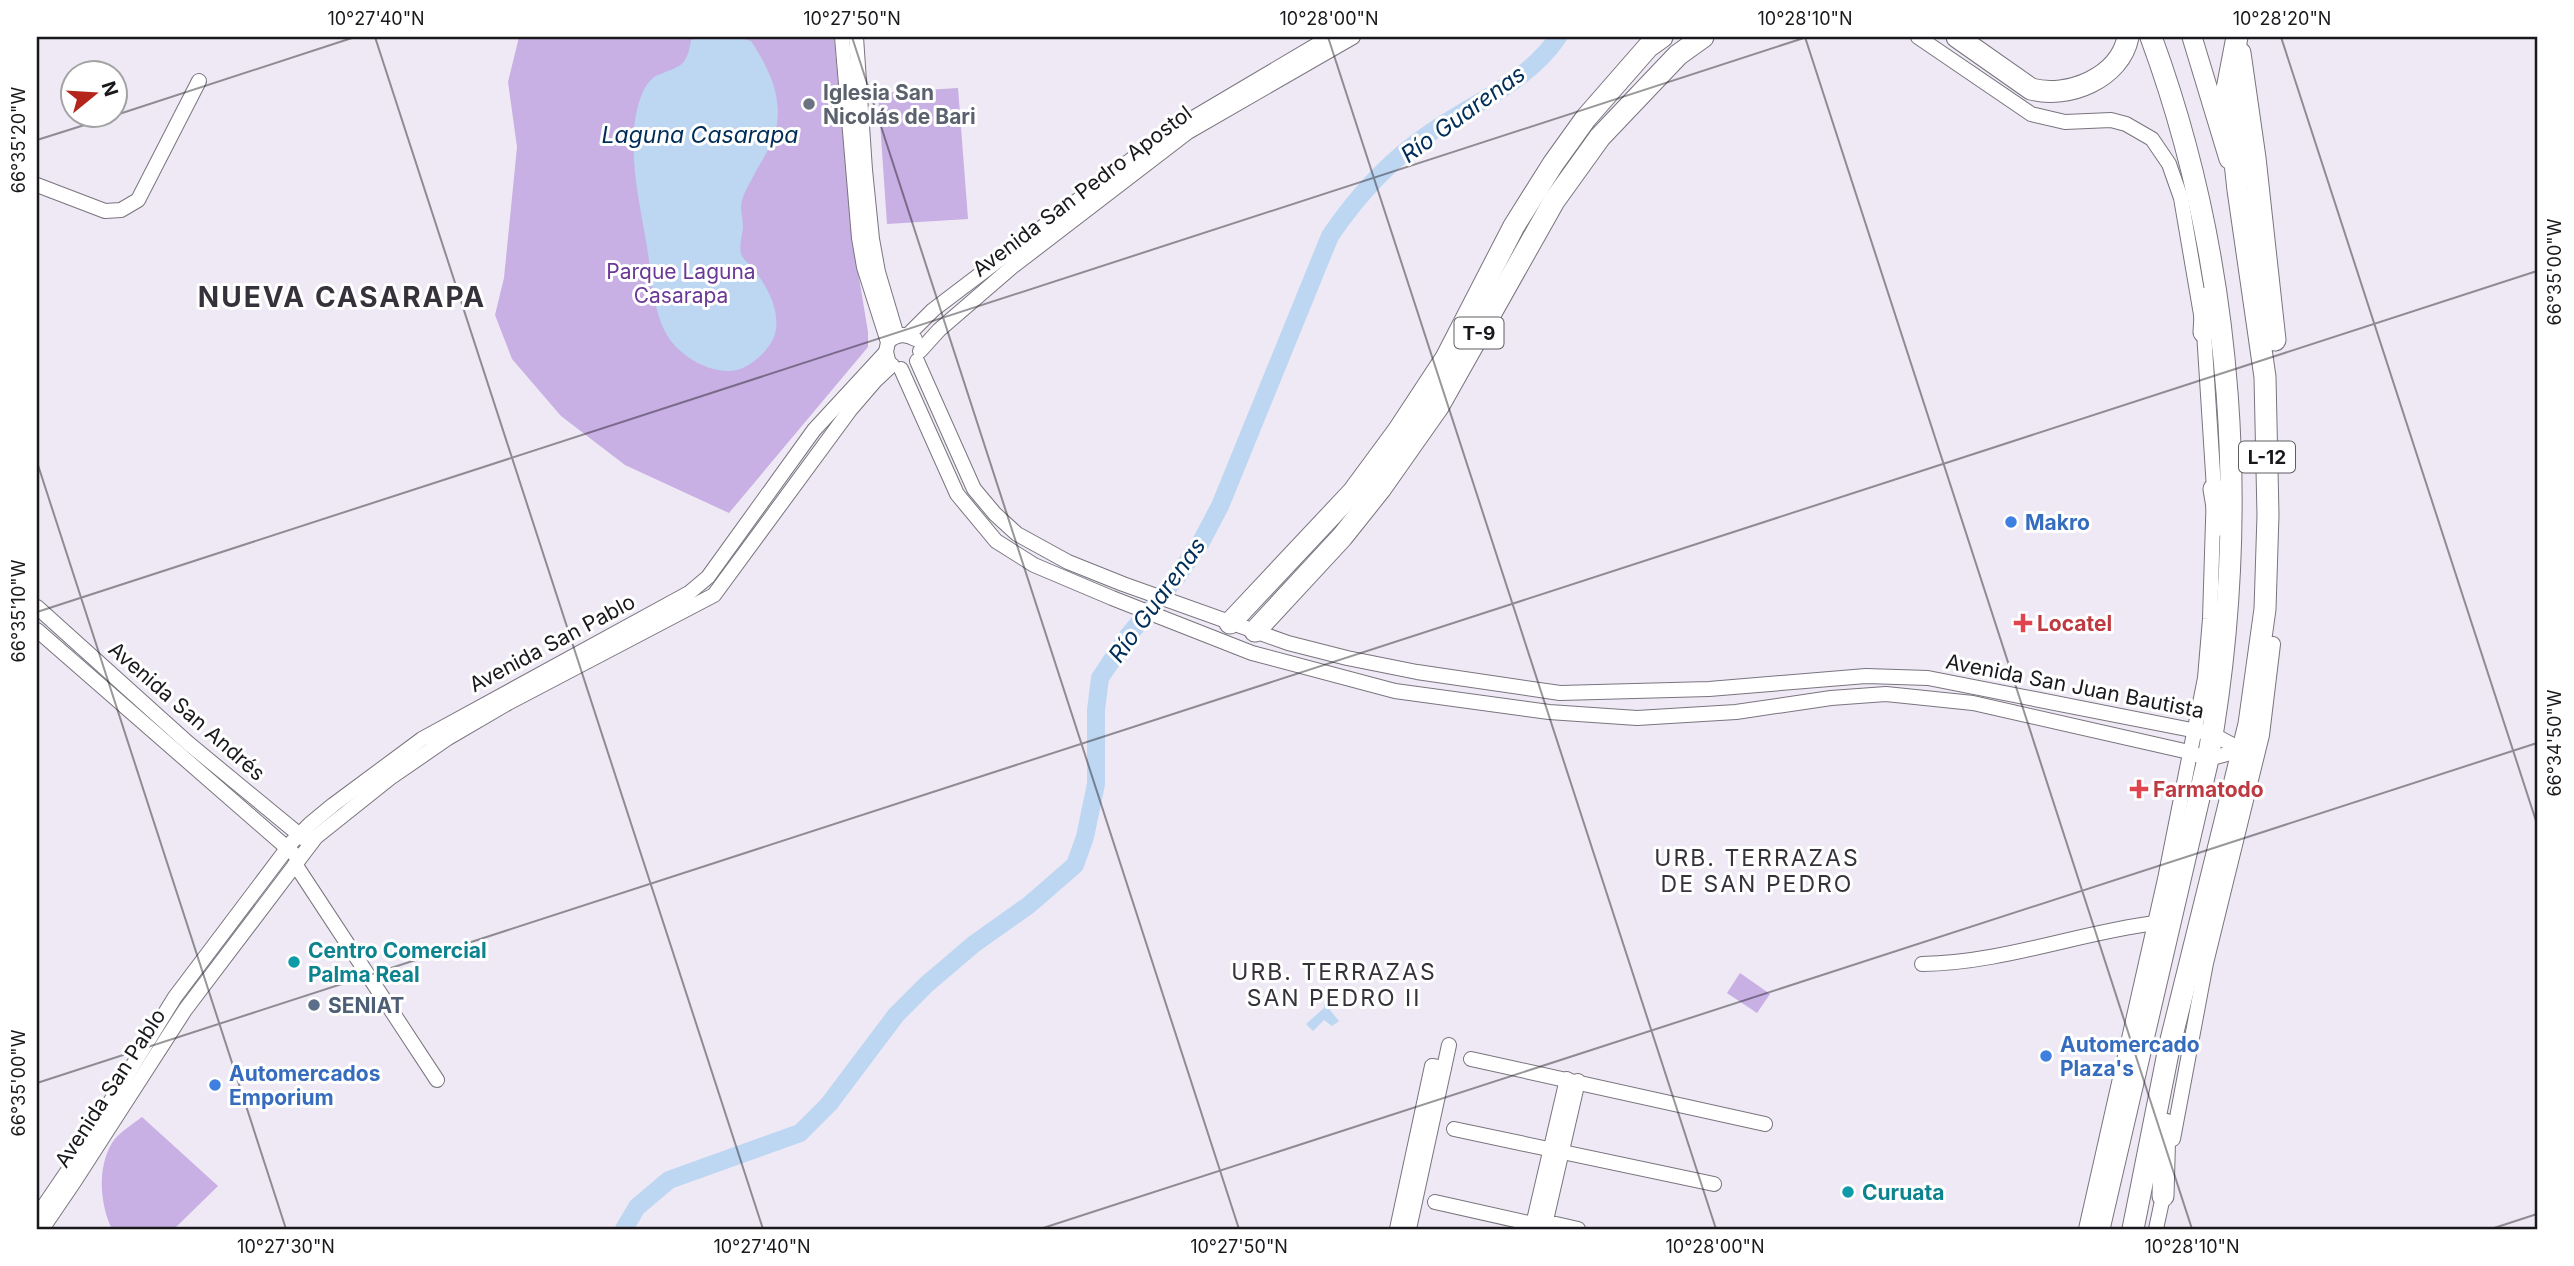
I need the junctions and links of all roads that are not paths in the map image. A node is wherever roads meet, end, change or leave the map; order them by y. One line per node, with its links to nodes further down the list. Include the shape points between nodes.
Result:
1 (842, 37): 18 (street, Avenida San Juan Bautista, via 859,238 864,267)
2 (856, 37): 18 (street, Avenida San Juan Bautista, via 872,239)
3 (1330, 37): 18 (street, Avenida San Pedro Apostol, via 1161,136 933,310)
4 (1353, 37): 19 (street, Avenida San Pedro Apostol, via 1177,140 1012,267 939,330)
5 (1662, 37): 25 (highway, T-9, via 1586,118 1553,164 1514,226 1446,358 1398,431 1353,492)
6 (1703, 37): 27 (highway, T-9, via 1678,55 1600,137 1554,201 1431,418 1342,537)
7 (1918, 37): 17 (street, via 2031,114 2079,123 2111,120 2152,139 2169,164 2181,198)
8 (1957, 37): 9 (highway, via 2042,92 2091,83 2118,58)
9 (2128, 37)
10 (2151, 37): 16 (highway, L-12)
11 (2192, 37): 15 (main road, L-12)
12 (2237, 37): 15 (highway, via 2227,89); 28 (highway, via 2255,158 2278,383 2281,542)
13 (199, 80): 14 (street, via 138,200 121,210 106,211)
14 (37, 185)
15 (2238, 190): 31 (highway, L-12, via 2265,377 2268,502 2265,609)
16 (2204, 223): 17 (highway); 21 (highway, L-12, via 2227,404 2231,478)
17 (2204, 332): 20 (street, L-12)
18 (895, 350): 19 (street, via 910,367); 19 (street, Avenida San Juan Bautista, via 916,341); 22 (street, Avenida San Pablo, via 814,430 708,577); 23 (street, Avenida San Pablo, via 715,595); 29 (street, Avenida San Juan Bautista, via 957,494 996,541 1112,598)
19 (918, 356): 25 (street, Avenida San Juan Bautista, via 974,489 1017,534 1068,562)
20 (2214, 489): 21 (highway); 32 (street, L-12)
21 (2228, 587): 32 (highway, L-12, via 2219,698)
22 (689, 593): 23 (street); 30 (street, Avenida San Pablo)
23 (700, 604): 30 (street, Avenida San Pablo)
24 (37, 607): 35 (street, Avenida San Andrés, via 188,743)
25 (1230, 623): 27 (street, Avenida San Juan Bautista); 29 (street)
26 (37, 630): 36 (street, Avenida San Andrés)
27 (1255, 631): 29 (street, T-9); 32 (street, Avenida San Juan Bautista, via 1347,658 1560,693 1709,689 1866,676 1928,678)
28 (2273, 644): 31 (highway); 52 (street, via 2262,736 2206,963)
29 (1233, 645): 34 (street, Avenida San Juan Bautista, via 1395,691 1549,712 1637,718 1736,712 1886,694 1973,703)
30 (540, 680): 35 (street, Avenida San Pablo, via 467,713 414,754 333,805)
31 (2249, 724): 33 (highway, L-12)
32 (2204, 733): 33 (street, Avenida San Juan Bautista); 34 (highway, L-12)
33 (2242, 750): 34 (street, Avenida San Juan Bautista); 42 (highway, L-12)
34 (2199, 755): 38 (street, L-12); 61 (highway, L-12)
35 (305, 839): 36 (street, Avenida San Pablo); 37 (street, Avenida San Pablo)
36 (288, 848): 37 (street, Avenida San Andrés); 39 (street, Avenida San Pablo)
37 (297, 861): 39 (street, Avenida San Pablo); 44 (street, Avenida San Andrés)
38 (2155, 923): 40 (street, via 2023,951); 60 (street, L-12)
39 (220, 950): 50 (street, Avenida San Pablo, via 175,997)
40 (1922, 964)
41 (1448, 1045): 46 (street)
42 (2169, 1048): 52 (highway); 62 (highway, L-12)
43 (1471, 1059): 45 (street)
44 (437, 1080)
45 (1573, 1080): 47 (street); 49 (street)
46 (1435, 1085): 57 (street); 58 (street)
47 (1765, 1124)
48 (1454, 1129): 49 (street)
49 (1556, 1151): 51 (street); 55 (street)
50 (72, 1176): 54 (street, Avenida San Pablo); 56 (street, Avenida San Pablo)
51 (1714, 1184)
52 (2163, 1196): 63 (street)
53 (1434, 1202): 55 (street)
54 (37, 1216)
55 (1539, 1227): 59 (street, via 1556,1224)
56 (42, 1229)
57 (1397, 1229)
58 (1409, 1229)
59 (1578, 1229)
60 (2086, 1229)
61 (2099, 1229)
62 (2133, 1229)
63 (2156, 1229)

